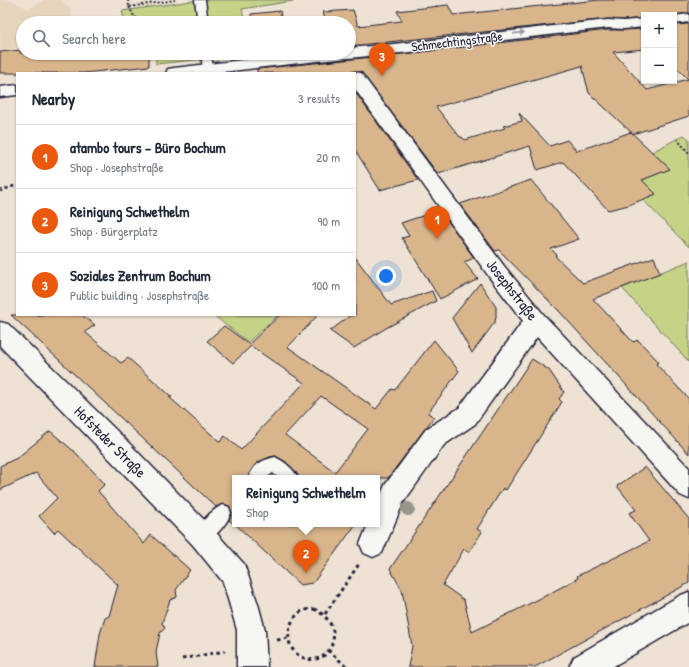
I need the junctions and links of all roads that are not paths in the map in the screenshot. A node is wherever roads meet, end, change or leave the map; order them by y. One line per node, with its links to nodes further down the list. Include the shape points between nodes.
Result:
1 (200, 0): 2 (lane)
2 (202, 16)
3 (689, 18): 4 (street)
4 (677, 20)
5 (641, 23): 6 (street, Schmechtingstraße, one-way to 5, via 608,24)
6 (356, 53)
7 (207, 60): 10 (lane)
8 (286, 60): 10 (street, Schmechtingstraße)
9 (342, 60): 12 (street)
10 (208, 69): 11 (street, Schmechtingstraße)
11 (182, 72)
12 (351, 72)
13 (356, 78): 16 (street, Josephstraße, via 497,272)
14 (16, 90): 15 (street)
15 (0, 92)
16 (536, 321): 20 (street, Josephstraße); 22 (street, via 467,416 435,437 394,494)
17 (0, 331): 23 (street, Hofsteder Straße)
18 (258, 475): 19 (lane, via 266,467 275,465)
19 (287, 475)
20 (689, 486)
21 (223, 513): 23 (lane)
22 (373, 544)
23 (210, 545): 25 (street, Hofsteder Straße, via 234,574 250,630)
24 (689, 606): 26 (street)
25 (252, 667)
26 (584, 667)

